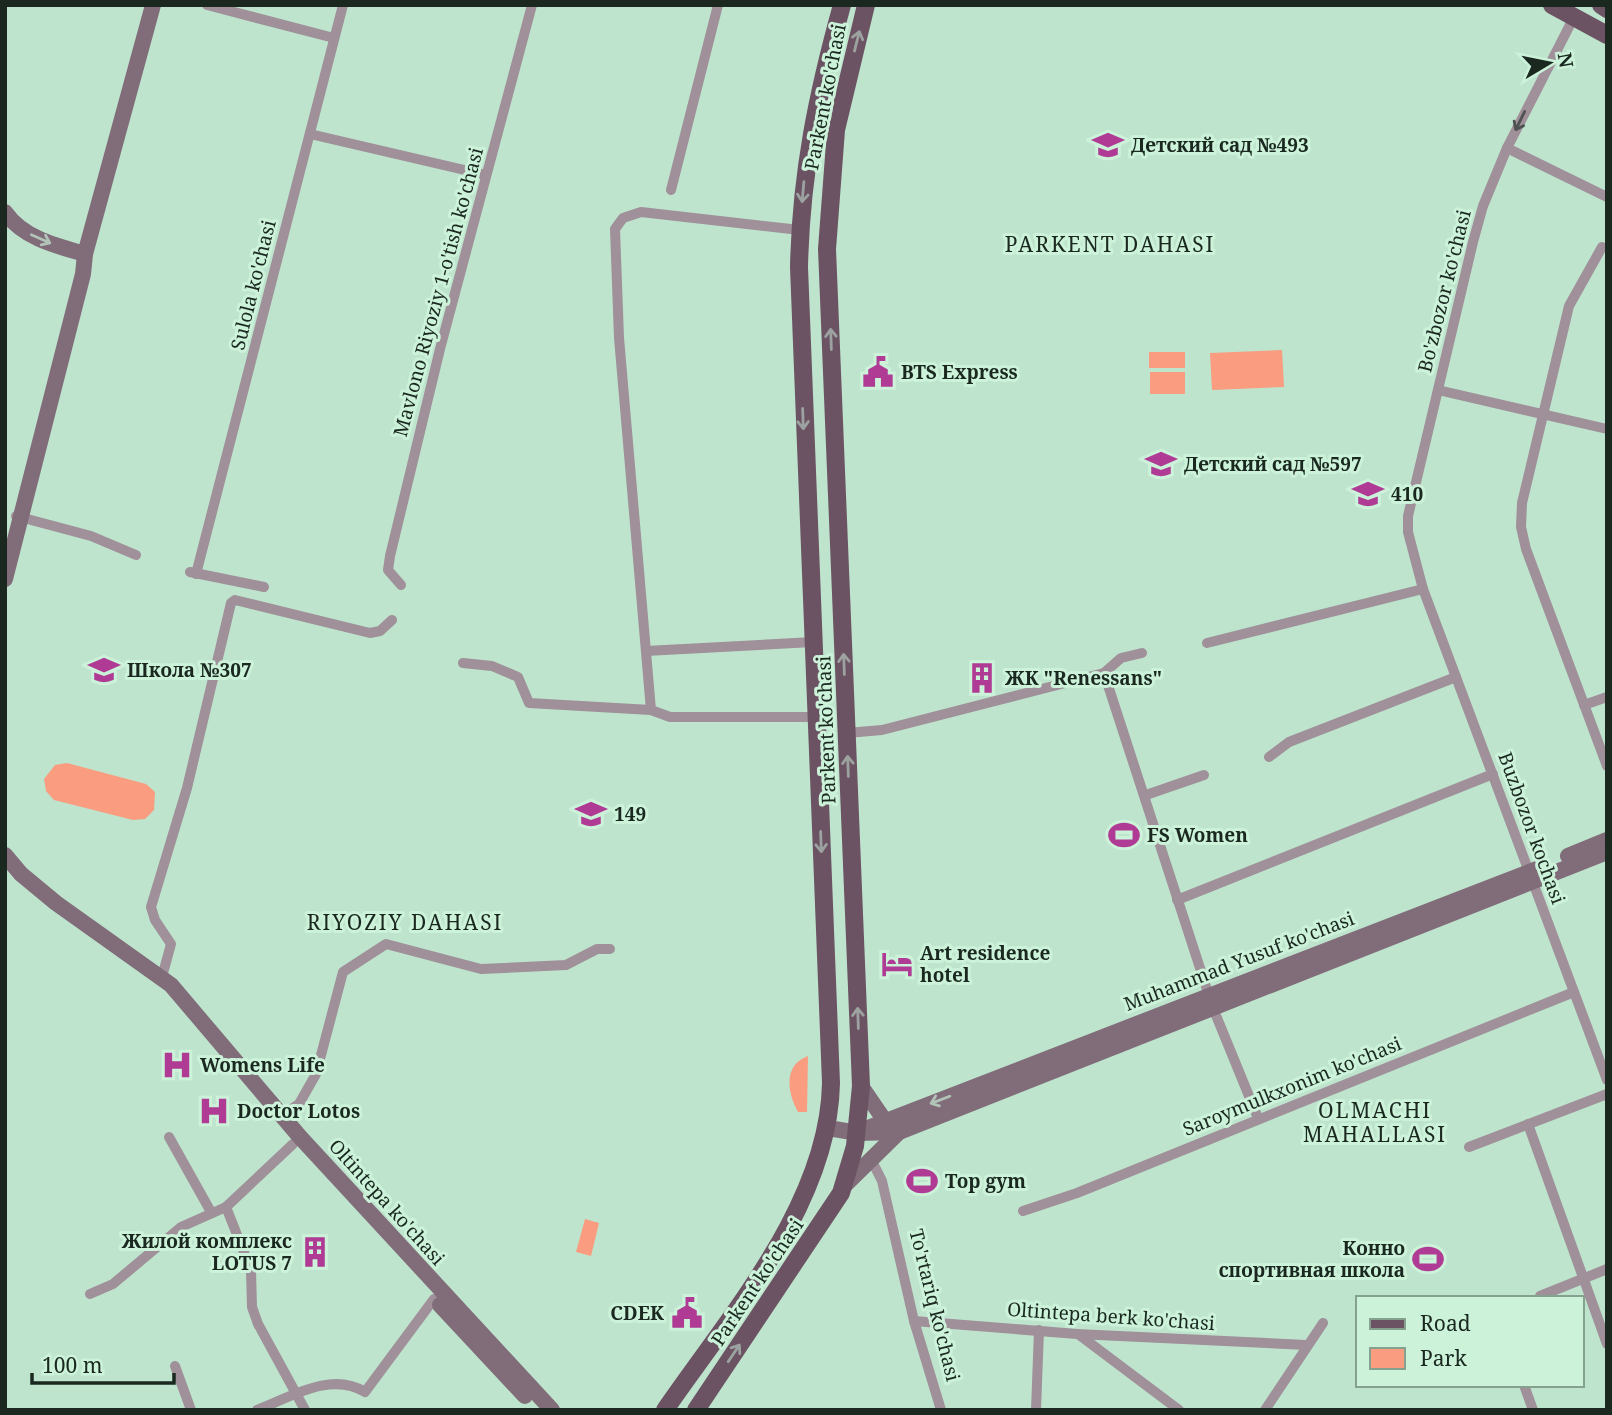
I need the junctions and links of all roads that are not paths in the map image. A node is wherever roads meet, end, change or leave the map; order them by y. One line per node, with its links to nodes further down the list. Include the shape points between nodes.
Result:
1 (153, 5): 22 (street)
2 (207, 5): 13 (street)
3 (343, 5): 13 (street, Sulola ko'chasi)
4 (533, 5): 16 (street, Mavlono Riyoziy 1-o'tish ko'chasi)
5 (718, 5): 17 (street)
6 (842, 5): 20 (main road, Parkent ko'chasi, one-way to 20, via 810,135)
7 (866, 5): 45 (main road, Parkent ko'chasi, one-way to 7, via 828,222 836,130)
8 (1552, 5): 11 (main road)
9 (1601, 5): 10 (main road)
10 (1607, 9)
11 (1577, 11): 12 (main road); 15 (street, Bo'zbozor ko'chasi, one-way to 15)
12 (1607, 35)
13 (334, 38): 14 (street, Sulola ko'chasi)
14 (310, 134): 16 (street); 31 (street, Sulola ko'chasi, via 193,573)
15 (1507, 148): 18 (street); 23 (street, Bo'zbozor ko'chasi, via 1483,206)
16 (486, 175): 30 (street, Mavlono Riyoziy 1-o'tish ko'chasi, via 390,556 388,570)
17 (671, 190)
18 (1607, 197)
19 (8, 223): 22 (street, one-way to 22)
20 (800, 230): 34 (main road, Parkent ko'chasi, one-way to 34); 36 (street, via 641,212 626,215 615,229 619,338)
21 (1602, 247): 24 (street, via 1569,306)
22 (85, 254): 26 (street)
23 (1438, 390): 24 (street); 32 (street, Bo'zbozor ko'chasi, via 1408,516)
24 (1543, 413): 25 (street); 42 (street, via 1522,503 1521,527)
25 (1607, 429)
26 (19, 517): 27 (street); 28 (street, via 91,536); 29 (street)
27 (5, 554)
28 (136, 555)
29 (5, 579)
30 (401, 585)
31 (264, 587)
32 (1423, 589): 35 (street); 40 (street, Buzbozor kochasi)
33 (392, 620): 59 (street, via 370,633 232,601 187,788 151,907 171,944)
34 (813, 642): 36 (street); 44 (main road, Parkent ko'chasi)
35 (1207, 643)
36 (646, 651): 43 (street)
37 (1142, 653): 39 (street, via 1121,658)
38 (463, 663): 43 (street, via 492,666 518,677 529,703)
39 (1104, 673): 45 (street, via 882,730); 50 (street)
40 (1456, 677): 46 (street, via 1289,742); 48 (street, Buzbozor kochasi)
41 (1607, 696): 42 (street)
42 (1584, 705): 47 (street)
43 (651, 709): 44 (street, via 670,718)
44 (816, 717): 70 (main road, Parkent ko'chasi, one-way to 70, via 831,1083)
45 (847, 733): 64 (main road, Parkent ko'chasi, one-way to 45)
46 (1269, 757)
47 (1607, 765)
48 (1493, 774): 55 (street, Buzbozor kochasi); 56 (street)
49 (1204, 775): 50 (street)
50 (1146, 795): 56 (street)
51 (1607, 840): 55 (street, Muhammad Yusuf ko'chasi)
52 (1607, 852): 55 (street, Muhammad Yusuf ko'chasi)
53 (5, 855): 58 (street, Oltintepa ko'chasi, via 38,889)
54 (5, 870): 58 (street, Oltintepa ko'chasi)
55 (1531, 877): 60 (street, Buzbozor kochasi); 61 (street, Muhammad Yusuf ko'chasi)
56 (1177, 900): 61 (street)
57 (610, 948): 66 (street, via 597,949 566,965 481,969 386,944 343,972 316,1074 299,1104)
58 (115, 949): 59 (street, Oltintepa ko'chasi)
59 (156, 976): 66 (street, Oltintepa ko'chasi)
60 (1574, 992): 62 (street, Buzbozor kochasi); 67 (street, Saroymulkxonim ko'chasi)
61 (1211, 1002): 67 (street); 68 (street, Muhammad Yusuf ko'chasi, one-way to 68); 71 (street, Muhammad Yusuf ko'chasi)
62 (1603, 1060): 63 (street, Buzbozor kochasi)
63 (1607, 1080)
64 (861, 1086): 68 (street); 72 (main road, Parkent ko'chasi)
65 (1607, 1094): 69 (street)
66 (277, 1118): 74 (street, Oltintepa ko'chasi); 84 (street, Oltintepa ko'chasi)
67 (1258, 1118): 79 (street, Saroymulkxonim ko'chasi)
68 (886, 1121): 72 (street, Muhammad Yusuf ko'chasi)
69 (1528, 1124): 75 (street); 82 (street)
70 (828, 1128): 72 (street, Muhammad Yusuf ko'chasi); 101 (main road, Parkent ko'chasi, via 814,1175 788,1227)
71 (899, 1132): 72 (street, Muhammad Yusuf ko'chasi); 76 (street, Muhammad Yusuf ko'chasi)
72 (858, 1133): 76 (street, To'rtariq ko'chasi); 77 (main road, Parkent ko'chasi)
73 (169, 1137): 80 (street)
74 (293, 1144): 78 (street); 84 (street, Oltintepa ko'chasi)
75 (1469, 1147)
76 (872, 1161): 77 (street, Muhammad Yusuf ko'chasi); 86 (street, To'rtariq ko'chasi, via 882,1181)
77 (844, 1186): 102 (main road, Parkent ko'chasi, one-way to 77)
78 (226, 1207): 80 (street); 95 (street, via 251,1270 252,1307 258,1324)
79 (1023, 1211)
80 (211, 1212): 83 (street, via 181,1227 113,1284)
81 (1607, 1269): 82 (street)
82 (1583, 1278): 85 (street); 91 (street)
83 (90, 1294)
84 (437, 1295): 90 (street, Oltintepa ko'chasi); 95 (street, via 365,1392 352,1384 328,1383)
85 (1539, 1296)
86 (914, 1321): 88 (street, Oltintepa berk ko'chasi); 103 (street, To'rtariq ko'chasi)
87 (1323, 1323): 92 (street)
88 (1040, 1330): 89 (street, Oltintepa berk ko'chasi); 104 (street)
89 (1077, 1334): 92 (street, Oltintepa berk ko'chasi); 105 (street)
90 (477, 1336): 99 (street, Oltintepa ko'chasi); 100 (street, Oltintepa ko'chasi)
91 (1607, 1343)
92 (1306, 1345): 106 (street)
93 (175, 1366): 96 (street)
94 (1525, 1387): 107 (street)
95 (296, 1395): 97 (street); 98 (street)
96 (191, 1410)
97 (257, 1410)
98 (305, 1410)
99 (538, 1410)
100 (552, 1410)
101 (665, 1410)
102 (696, 1410)
103 (941, 1410)
104 (1036, 1410)
105 (1179, 1410)
106 (1265, 1410)
107 (1534, 1410)

